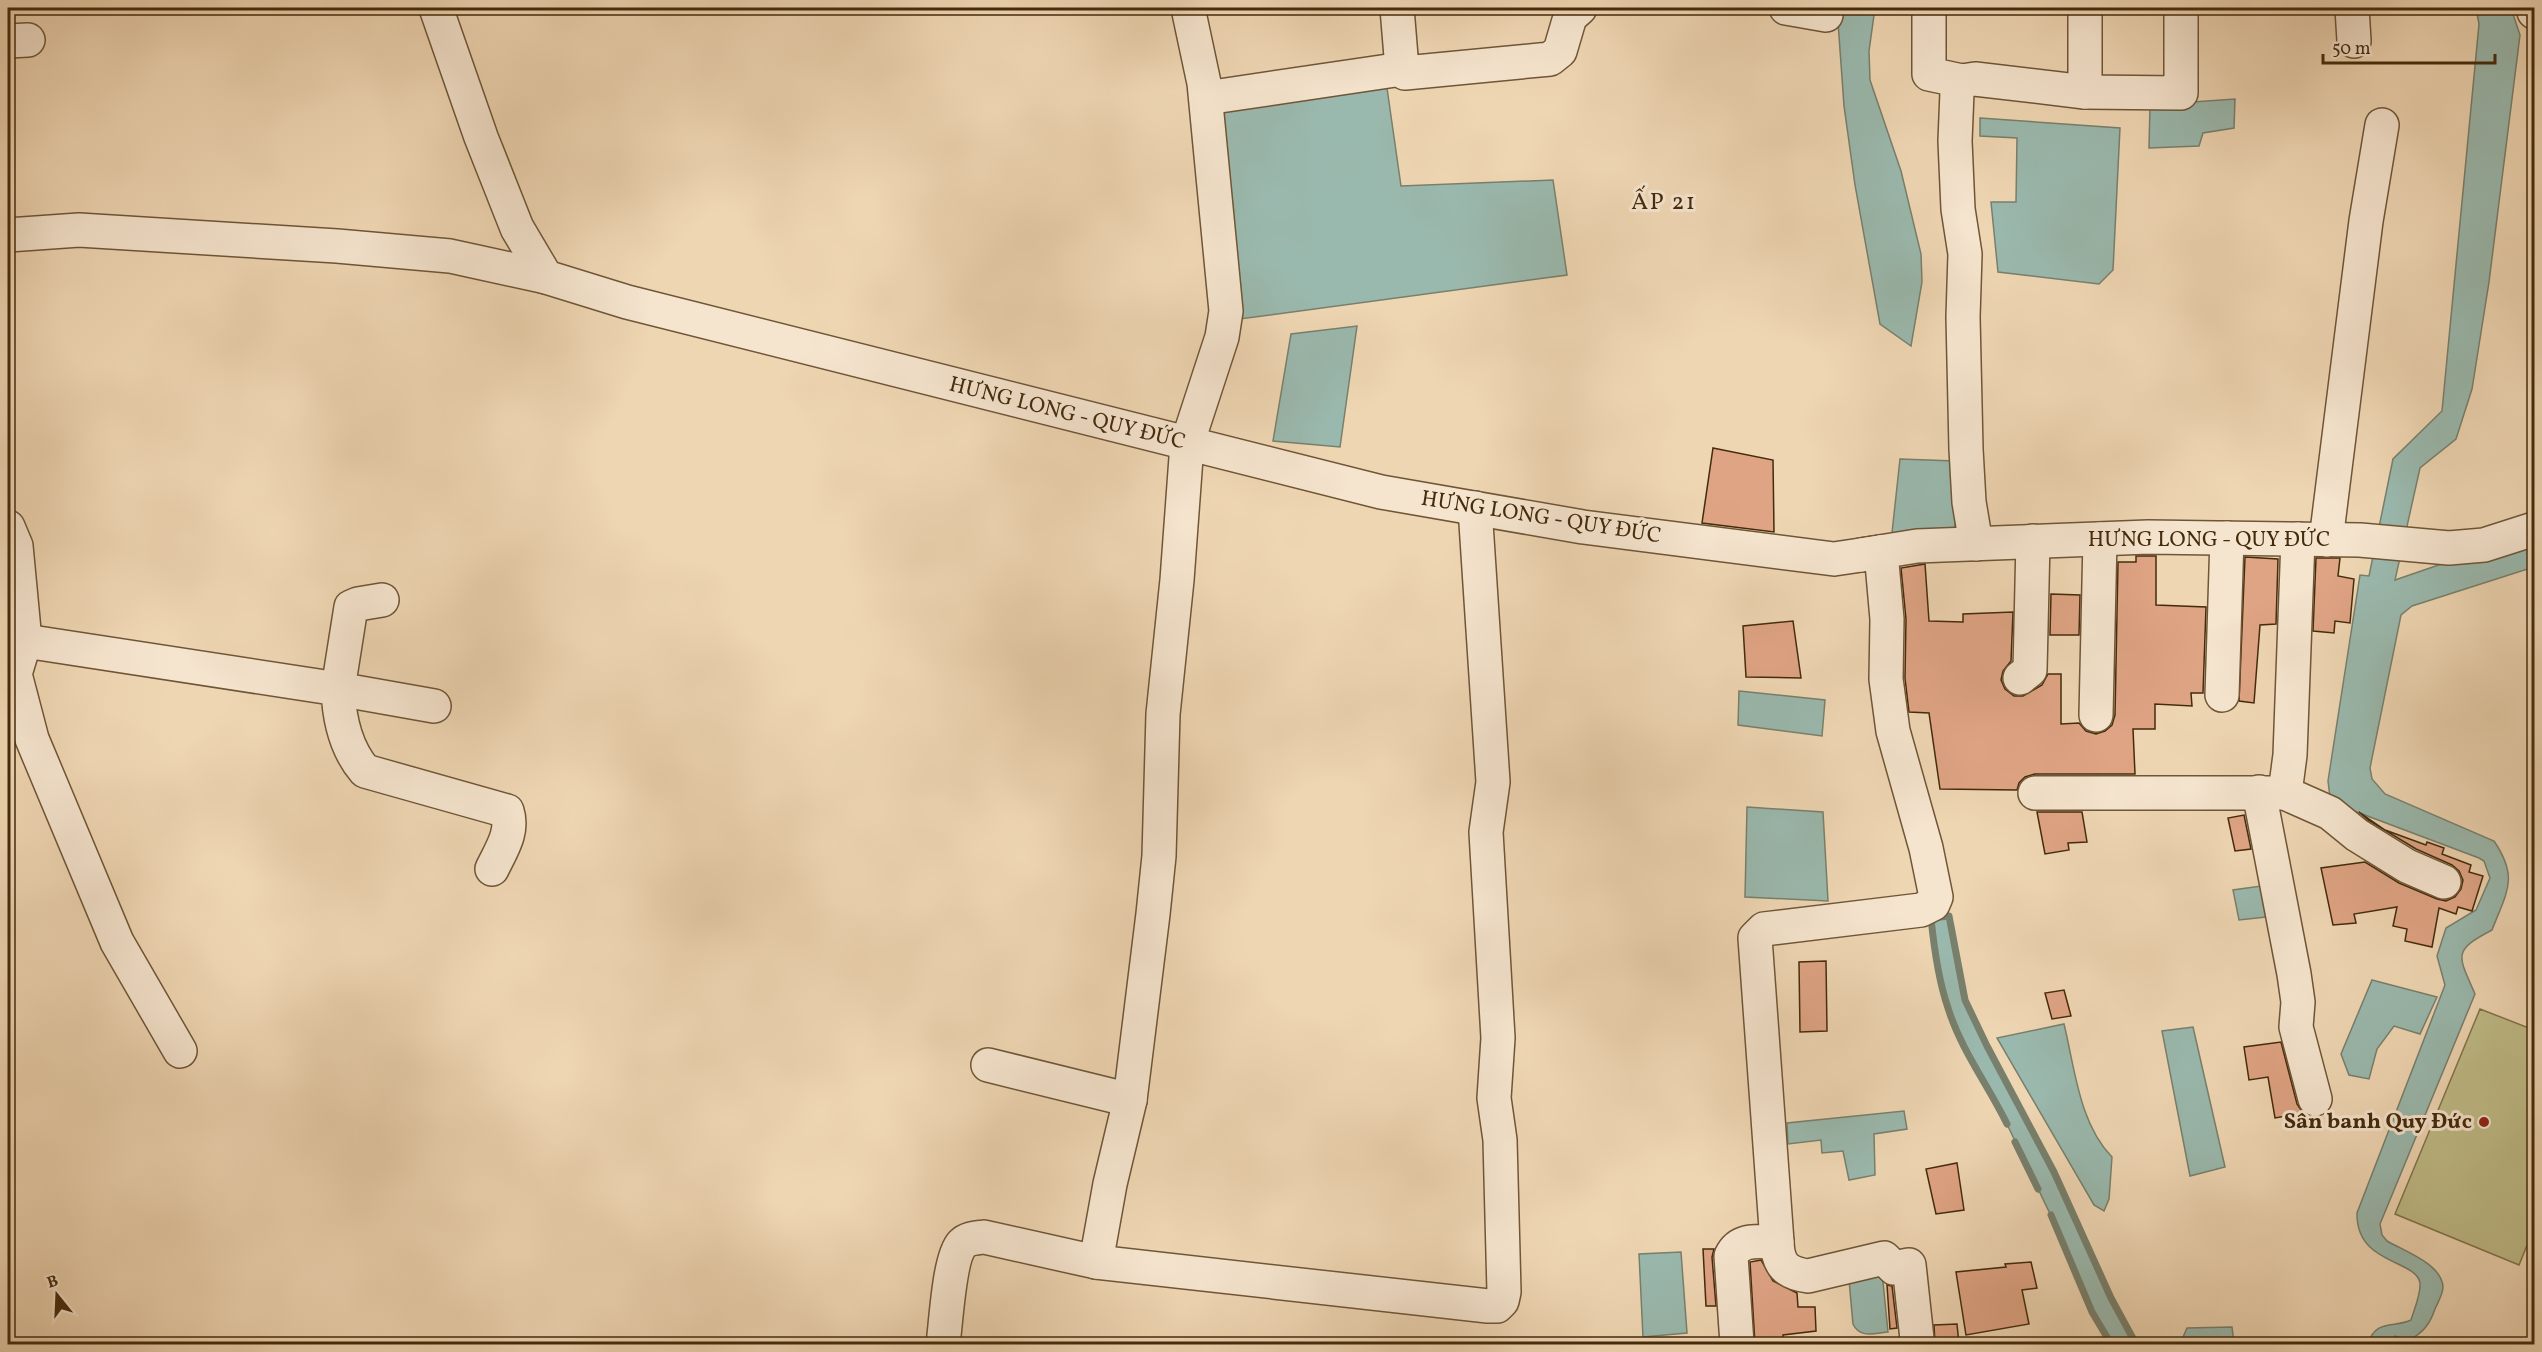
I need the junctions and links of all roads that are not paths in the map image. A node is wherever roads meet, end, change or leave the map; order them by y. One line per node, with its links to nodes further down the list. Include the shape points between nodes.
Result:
1 (436, 8): 20 (street, via 517,228)
2 (1188, 8): 17 (street)
3 (1397, 8): 14 (street)
4 (1580, 8): 14 (street, via 1570,17 1560,51 1550,59 1406,73)
5 (1786, 8): 12 (street)
6 (1929, 8): 15 (street, via 1929,74)
7 (2085, 8): 16 (street)
8 (2181, 8): 16 (street, via 2181,93)
9 (2352, 8): 13 (street)
10 (2533, 8): 11 (street)
11 (2535, 12)
12 (1826, 15)
13 (2354, 41)
14 (1402, 69): 17 (street)
15 (1962, 81): 16 (street, via 1975,79); 29 (street, via 1955,141 1958,209 1965,254 1966,449)
16 (2085, 92)
17 (1206, 98): 21 (street, via 1226,312 1222,337)
18 (2382, 125): 27 (street)
19 (8, 235): 20 (street, HƯNG LONG - QUY ĐỨC, via 79,230 337,246 450,256)
20 (546, 277): 21 (street, HƯNG LONG - QUY ĐỨC, via 627,302)
21 (1187, 444): 22 (street, HƯNG LONG - QUY ĐỨC, via 1381,492); 45 (street, via 1163,714 1159,856)
22 (1475, 508): 30 (street, HƯNG LONG - QUY ĐỨC, via 1583,527 1833,559); 47 (street, via 1494,782 1486,832 1498,1038 1494,1098 1501,1162 1502,1301 1497,1306 1488,1306)
23 (8, 527): 32 (street, via 16,546)
24 (2535, 529): 27 (street, HƯNG LONG - QUY ĐỨC, via 2484,545 2449,548)
25 (2227, 538): 26 (street, HƯNG LONG - QUY ĐỨC); 27 (street, HƯNG LONG - QUY ĐỨC); 35 (street)
26 (2100, 539): 28 (street, HƯNG LONG - QUY ĐỨC); 37 (street)
27 (2312, 539): 39 (street, via 2290,755)
28 (2033, 542): 29 (street, HƯNG LONG - QUY ĐỨC); 33 (street, via 2030,670)
29 (1976, 544): 30 (street, HƯNG LONG - QUY ĐỨC, via 1917,546)
30 (1871, 553): 46 (street, via 1887,619 1886,679 1893,731 1936,897 1933,904 1921,910 1764,929 1755,938)
31 (382, 600): 34 (street, via 351,607)
32 (25, 641): 34 (street); 42 (street, via 15,674 32,739 117,942)
33 (2020, 678)
34 (338, 689): 36 (street); 40 (street, via 351,753 365,771 507,812 509,831)
35 (2222, 695)
36 (434, 706)
37 (2096, 715)
38 (2035, 792): 39 (street)
39 (2272, 792): 41 (street, via 2330,813 2407,866); 44 (street, via 2298,1002 2296,1027)
40 (492, 869)
41 (2444, 882)
42 (180, 1051)
43 (988, 1065): 45 (street)
44 (2315, 1099)
45 (1130, 1100): 47 (street)
46 (1777, 1242): 48 (street, via 1782,1263 1788,1271 1799,1275 1884,1258 1894,1268 1909,1265); 50 (street, via 1748,1242 1738,1246 1731,1256)
47 (1096, 1262): 49 (street, via 984,1238 970,1239 962,1244 954,1260)
48 (1917, 1339)
49 (943, 1344)
50 (1737, 1344)

